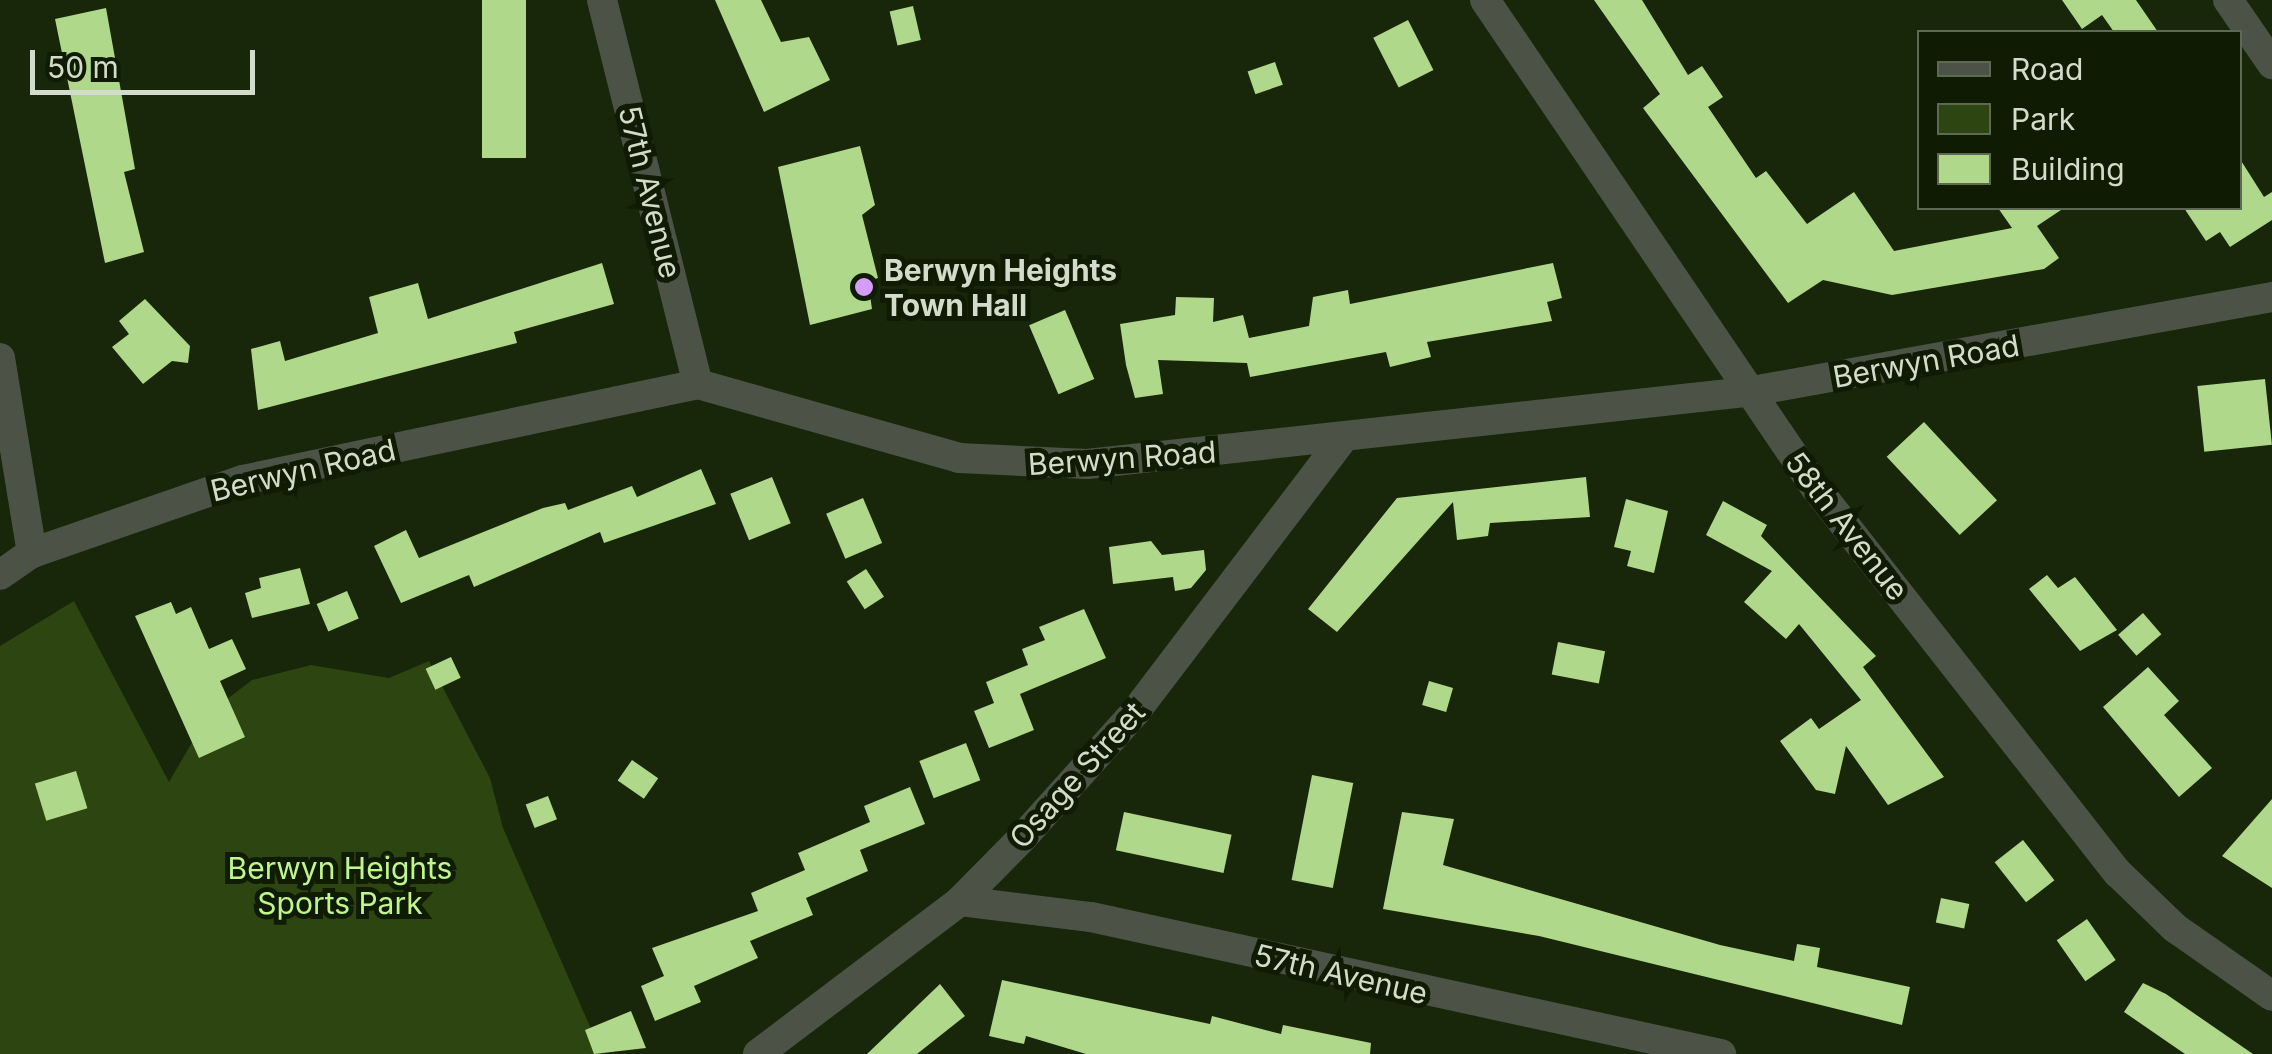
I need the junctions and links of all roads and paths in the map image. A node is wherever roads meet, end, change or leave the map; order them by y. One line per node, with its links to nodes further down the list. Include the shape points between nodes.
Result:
1 (602, 0): 7 (street, 57th Avenue)
2 (1485, 0): 8 (street, 58th Avenue)
3 (2228, 0): 4 (street)
4 (2272, 64)
5 (2272, 298): 8 (street, Berwyn Road)
6 (0, 358): 10 (street)
7 (698, 384): 9 (street, Berwyn Road, via 848,434 1008,464); 10 (street, Berwyn Road, via 244,480)
8 (1747, 392): 9 (street, Berwyn Road); 13 (street, 58th Avenue, via 2118,872 2175,928)
9 (1341, 442): 12 (street, Osage Street, via 1136,711)
10 (32, 554): 11 (street, Berwyn Road)
11 (0, 575)
12 (960, 901): 14 (street, Osage Street); 15 (street, 57th Avenue, via 1092,918)
13 (2272, 996)
14 (758, 1054)
15 (1721, 1054)

